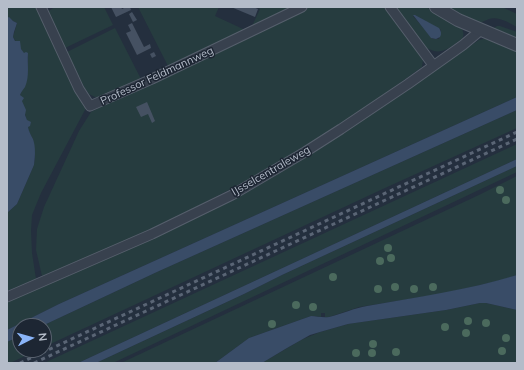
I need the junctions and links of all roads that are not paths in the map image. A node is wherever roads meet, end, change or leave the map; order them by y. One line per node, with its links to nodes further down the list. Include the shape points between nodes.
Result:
1 (41, 7): 2 (street, Professor Feldmannweg, via 79,89 90,106)
2 (302, 7)
3 (390, 7): 7 (street)
4 (436, 7): 5 (street)
5 (481, 30): 6 (street); 7 (street, IJsselcentraleweg)
6 (517, 45)
7 (433, 65): 8 (street, IJsselcentraleweg, via 311,148 232,195 152,234)
8 (7, 297)

